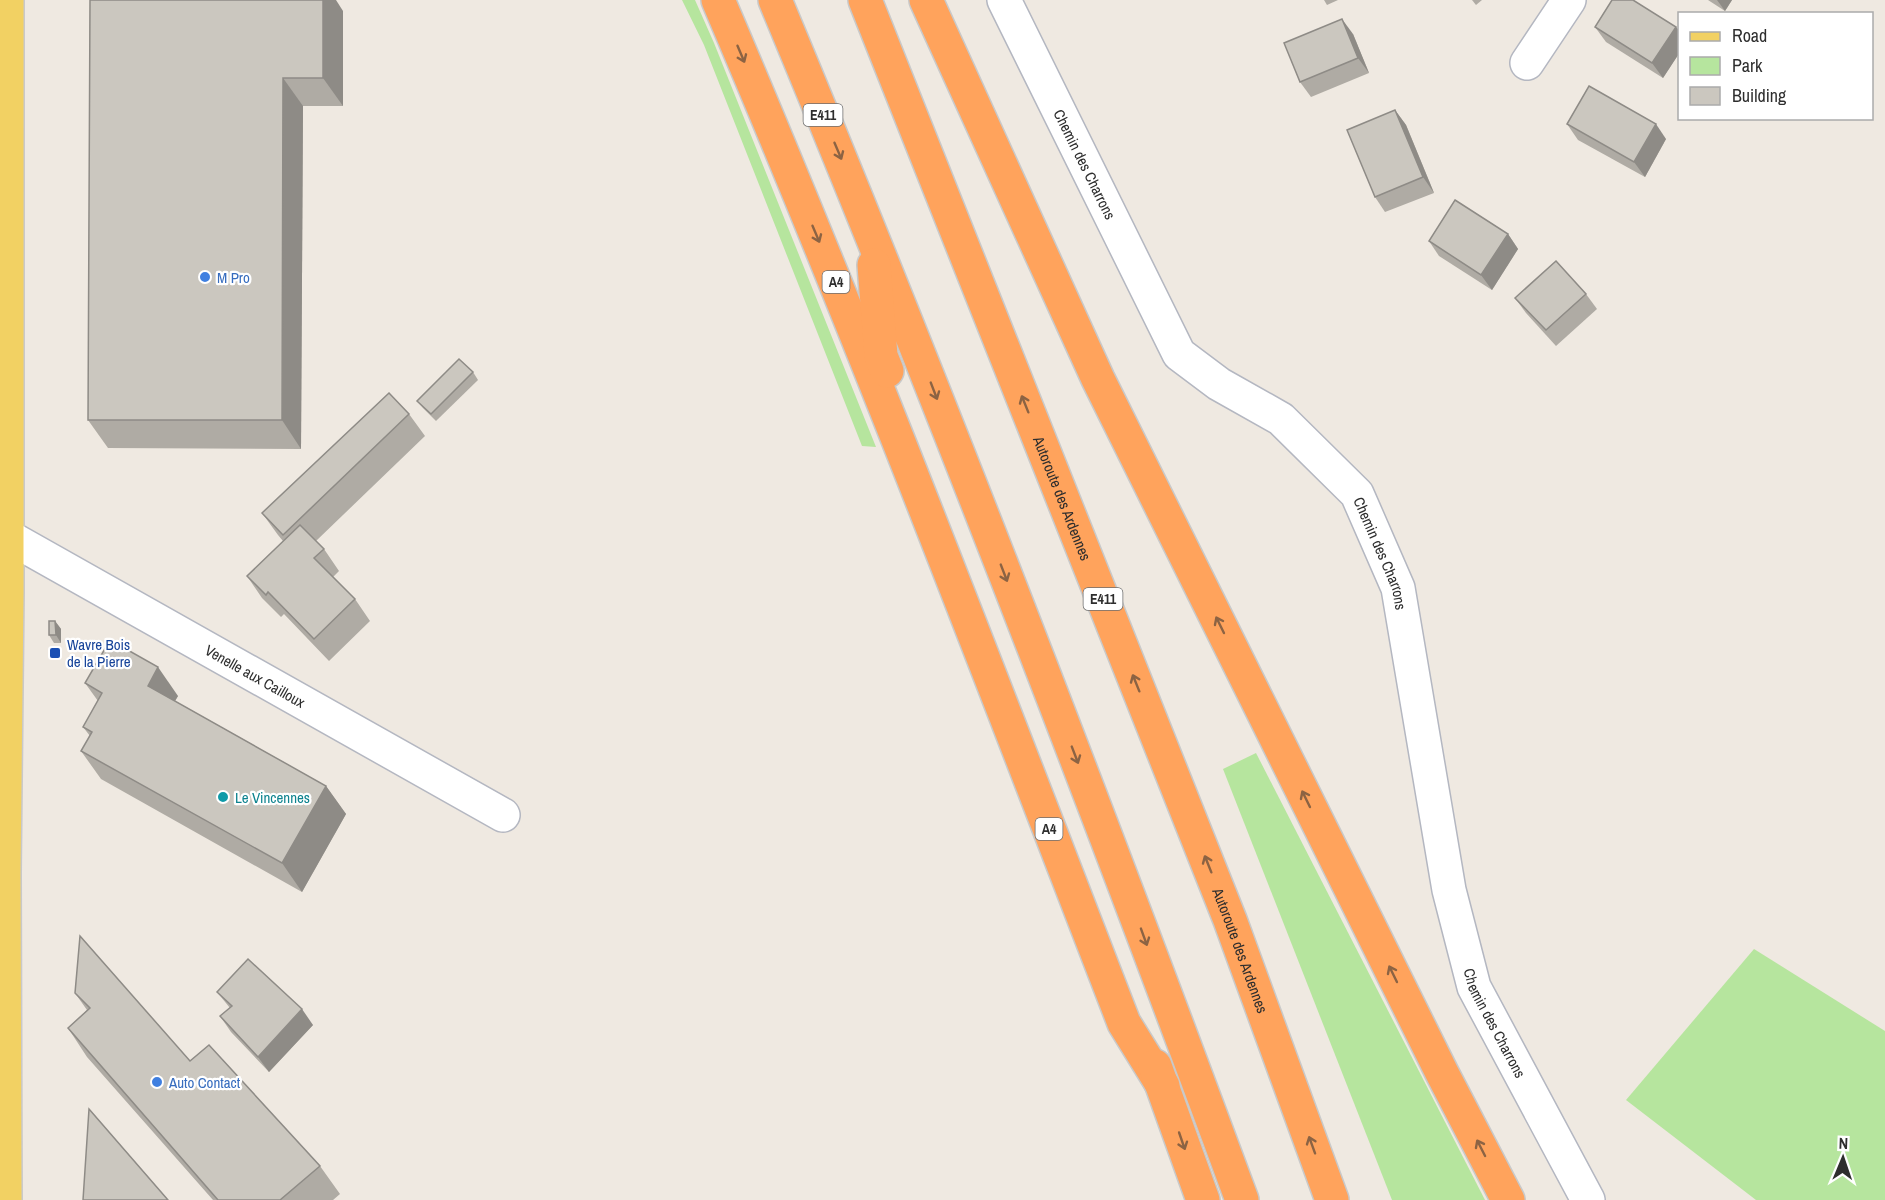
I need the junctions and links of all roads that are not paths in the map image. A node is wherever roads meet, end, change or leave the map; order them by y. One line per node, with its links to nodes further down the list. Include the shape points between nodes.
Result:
1 (7, 0): 10 (main road)
2 (718, 0): 12 (highway, A4, one-way to 12, via 833,274 1124,1023)
3 (775, 0): 9 (highway, E411, one-way to 9)
4 (865, 0): 16 (highway, Autoroute des Ardennes / E411, one-way to 4, via 1230,920)
5 (927, 0): 17 (highway, one-way to 5, via 1436,1063 1098,379)
6 (1004, 0): 18 (street, Chemin des Charrons, via 1179,354 1219,384 1281,418 1357,494 1398,588 1449,890 1474,987)
7 (1569, 0): 8 (street)
8 (1527, 63)
9 (871, 230): 12 (highway, via 881,356); 15 (highway, E411, one-way to 15)
10 (7, 536): 11 (street, Venelle aux Cailloux); 13 (main road)
11 (503, 815)
12 (1163, 1086): 14 (highway, one-way to 14)
13 (5, 1200)
14 (1203, 1200)
15 (1242, 1200)
16 (1332, 1200)
17 (1508, 1200)
18 (1588, 1200)

